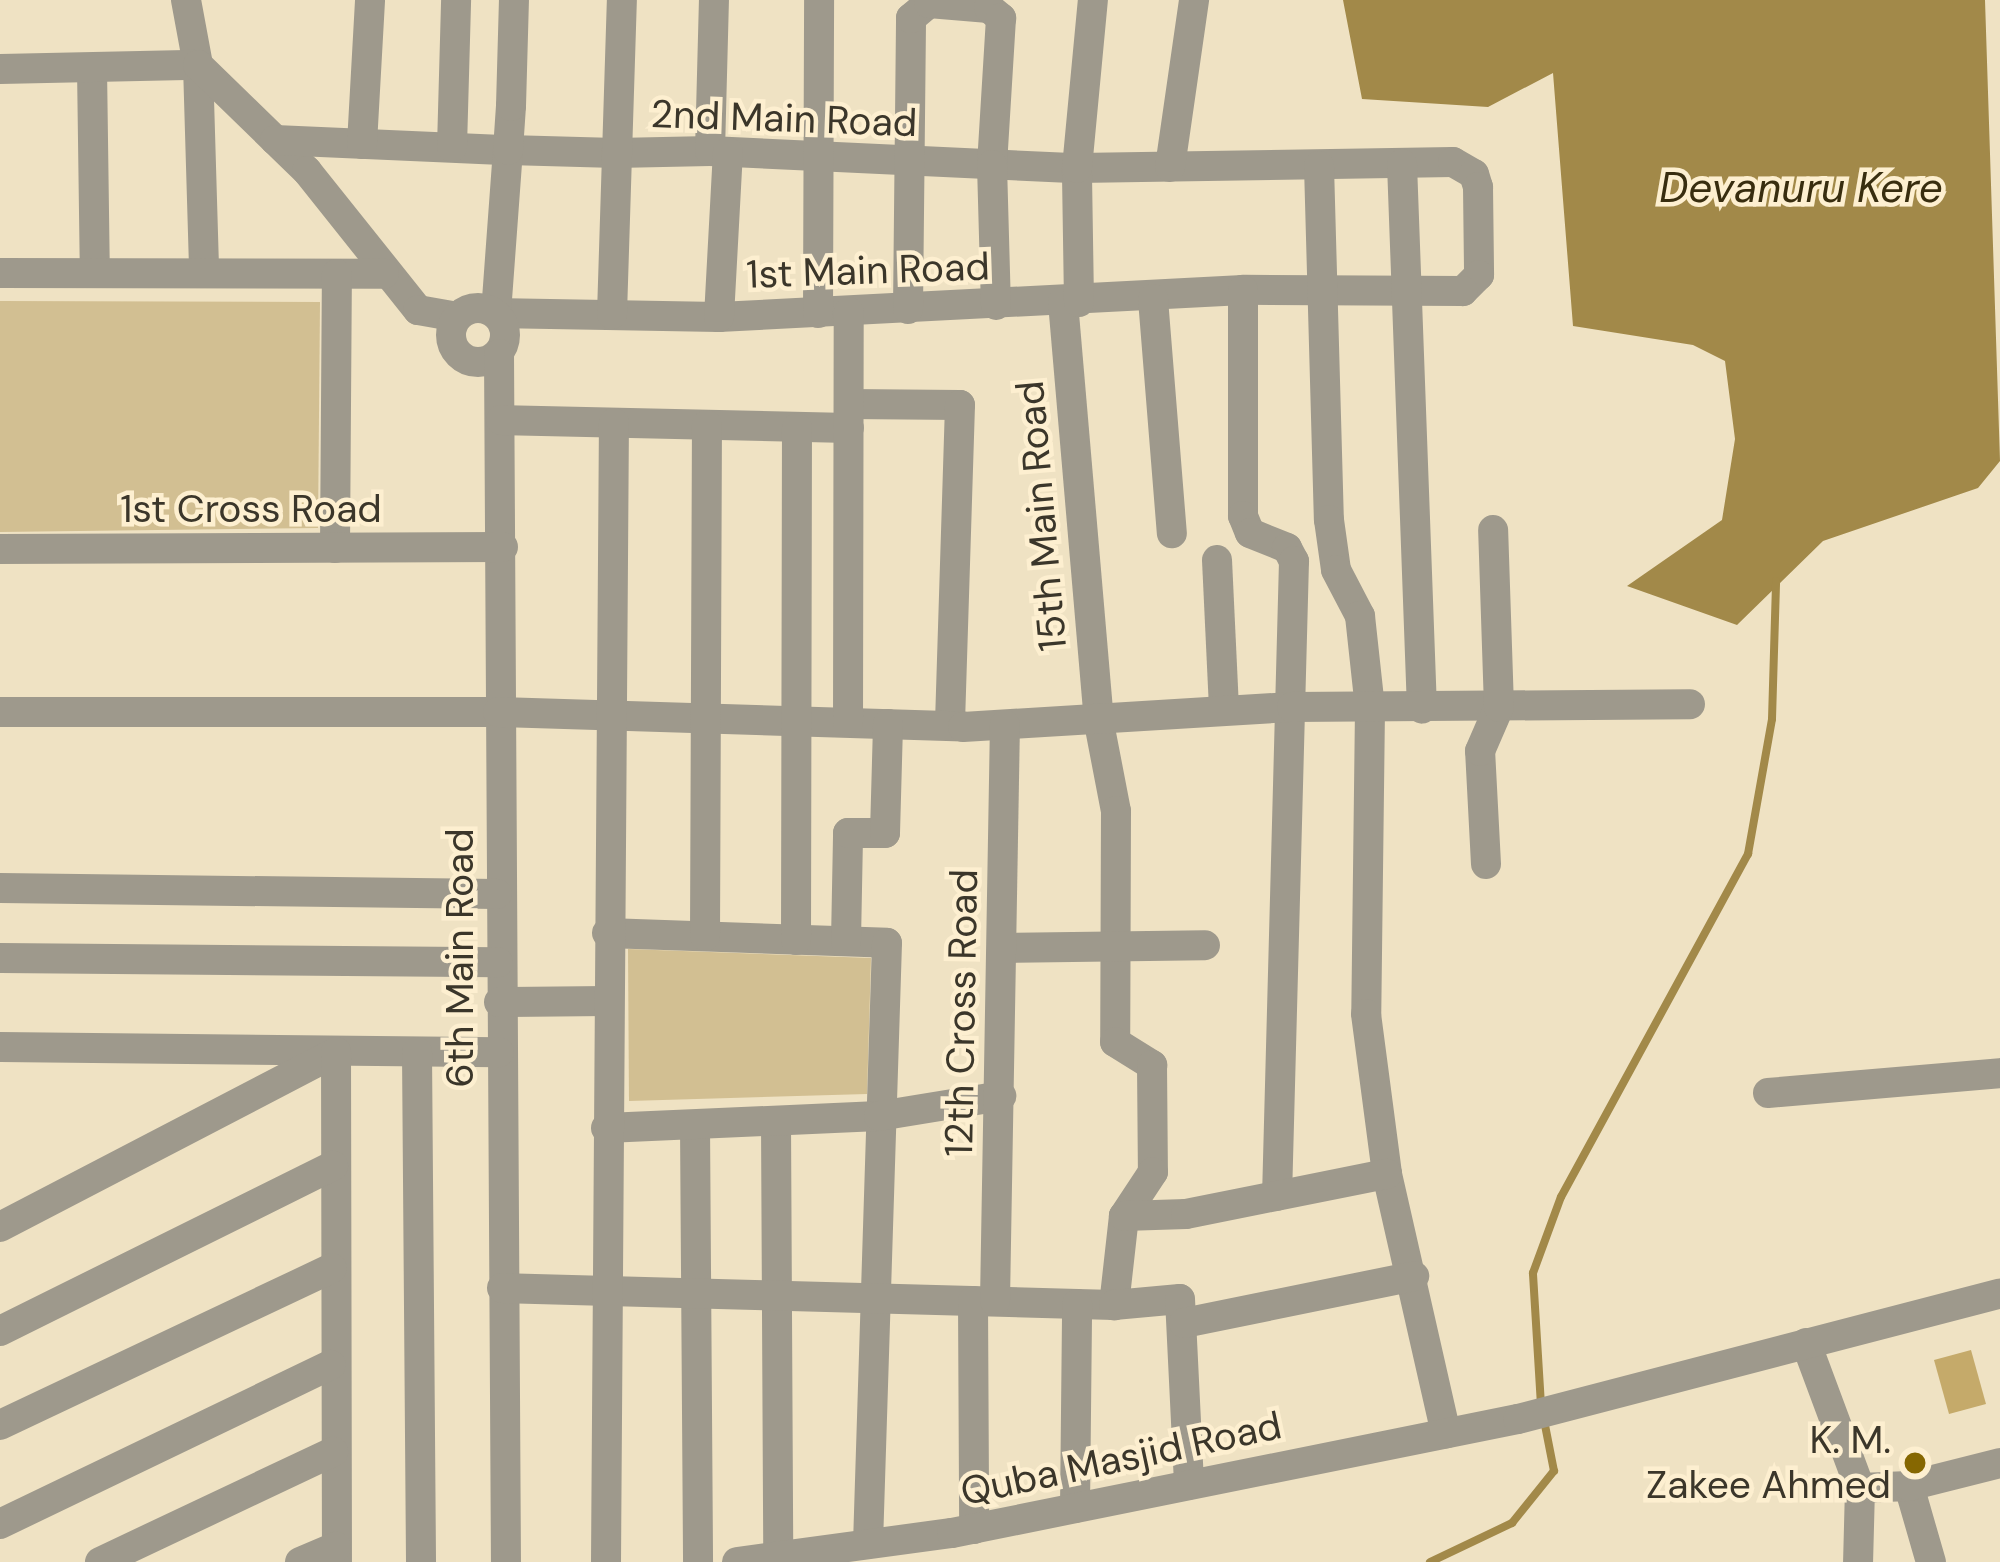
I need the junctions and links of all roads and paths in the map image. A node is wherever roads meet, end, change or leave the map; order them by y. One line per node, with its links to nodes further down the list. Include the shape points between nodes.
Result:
1 (186, 0): 10 (street)
2 (370, 0): 14 (street)
3 (456, 0): 15 (street)
4 (514, 0): 16 (street)
5 (622, 0): 18 (street)
6 (714, 0): 17 (street)
7 (819, 0): 19 (street)
8 (1093, 0): 25 (street, 15th Main Road)
9 (1194, 0): 24 (street)
10 (198, 64): 11 (street); 13 (street); 26 (street)
11 (92, 68): 12 (street); 28 (street)
12 (0, 69)
13 (275, 140): 14 (street, 2nd Main Road); 30 (street)
14 (362, 144): 15 (street, 2nd Main Road)
15 (452, 147): 16 (street, 2nd Main Road)
16 (508, 150): 18 (street, 2nd Main Road); 39 (street)
17 (719, 151): 18 (street, 2nd Main Road); 19 (street, 2nd Main Road); 41 (street)
18 (616, 153): 40 (street)
19 (819, 159): 20 (street, 2nd Main Road); 38 (street)
20 (904, 162): 22 (street, 2nd Main Road); 22 (street, via 911,18 929,3 999,13); 37 (street)
21 (1402, 164): 23 (street, 2nd Main Road); 33 (street); 33 (street, 2nd Main Road, via 1454,162 1474,174 1478,187 1479,274 1472,289)
22 (992, 165): 25 (street, 2nd Main Road); 36 (street)
23 (1305, 166): 24 (street, 2nd Main Road); 32 (street)
24 (1171, 167): 25 (street, 2nd Main Road)
25 (1077, 168): 35 (street, 15th Main Road)
26 (204, 272): 28 (street); 29 (street)
27 (0, 273): 28 (street)
28 (94, 273)
29 (337, 274): 30 (street); 52 (street)
30 (385, 274): 42 (street, via 418,310)
31 (1243, 290): 32 (street, 1st Main Road); 34 (street, 1st Main Road); 56 (street, via 1243,516 1250,533 1287,548 1294,561)
32 (1322, 290): 33 (street, 1st Main Road); 57 (street, via 1329,520 1336,570 1360,616)
33 (1410, 291): 60 (street)
34 (1153, 299): 35 (street, 1st Main Road); 50 (street)
35 (1071, 302): 36 (street, 1st Main Road); 67 (street, 15th Main Road)
36 (996, 305): 37 (street, 1st Main Road)
37 (908, 309): 38 (street, 1st Main Road)
38 (834, 312): 41 (street, 1st Main Road); 44 (street)
39 (496, 313): 40 (street, 1st Main Road); 42 (street, via 475,307); 43 (street, via 506,332)
40 (612, 314): 41 (street, 1st Main Road)
41 (719, 316)
42 (456, 317): 43 (street, via 450,337 460,356 480,363)
43 (499, 354): 45 (street, 6th Main Road)
44 (849, 416): 48 (street); 66 (street); 69 (street, via 960,404)
45 (500, 420): 46 (street); 51 (street, 6th Main Road)
46 (614, 423): 47 (street); 63 (street)
47 (707, 425): 48 (street); 64 (street)
48 (797, 428): 65 (street)
49 (1493, 530): 58 (street)
50 (1172, 533)
51 (503, 547): 52 (street, 1st Cross Road); 62 (street, 6th Main Road)
52 (335, 548): 53 (street, 1st Cross Road)
53 (0, 549)
54 (1216, 560): 59 (street)
55 (1690, 704): 58 (street)
56 (1292, 707): 57 (street); 59 (street); 98 (street)
57 (1370, 707): 60 (street); 97 (street, via 1366,1014)
58 (1498, 707): 60 (street); 71 (street, via 1480,752)
59 (1224, 710): 67 (street)
60 (1422, 710)
61 (0, 712): 62 (street)
62 (498, 712): 63 (street); 73 (street, 6th Main Road)
63 (614, 718): 64 (street); 74 (street)
64 (705, 719): 65 (street); 75 (street)
65 (796, 721): 66 (street); 76 (street)
66 (848, 722): 68 (street)
67 (1099, 723): 70 (street); 79 (street, 15th Main Road, via 1116,811)
68 (888, 724): 69 (street); 77 (street, via 885,832 848,833)
69 (950, 724): 70 (street)
70 (1005, 725): 80 (street, 12th Cross Road)
71 (1486, 864)
72 (0, 888): 73 (street)
73 (497, 894): 82 (street, 6th Main Road)
74 (608, 933): 75 (street); 84 (street)
75 (705, 936): 76 (street)
76 (796, 940): 77 (street)
77 (846, 941): 92 (street, via 887,943)
78 (1204, 945): 79 (street)
79 (1115, 946): 80 (street); 99 (street, 15th Main Road, via 1115,1042 1152,1065 1153,1172)
80 (1002, 948): 91 (street, 12th Cross Road)
81 (0, 958): 82 (street)
82 (498, 962): 83 (street, 6th Main Road)
83 (499, 1001): 84 (street); 88 (street, 6th Main Road)
84 (607, 1001): 95 (street)
85 (0, 1047): 86 (street)
86 (336, 1052): 87 (street); 96 (street); 100 (street)
87 (417, 1052): 88 (street); 131 (street)
88 (500, 1052): 103 (street, 6th Main Road)
89 (2000, 1073): 90 (street)
90 (1768, 1093)
91 (1001, 1096): 92 (street); 109 (street, 12th Cross Road)
92 (879, 1116): 93 (street); 108 (street)
93 (776, 1122): 94 (street); 107 (street)
94 (695, 1125): 95 (street); 106 (street)
95 (606, 1128): 104 (street)
96 (334, 1166): 101 (street); 113 (street)
97 (1387, 1174): 98 (street); 102 (street)
98 (1277, 1196): 99 (street, via 1186,1214)
99 (1124, 1216): 111 (street)
100 (0, 1227)
101 (332, 1268): 115 (street); 116 (street)
102 (1414, 1276): 112 (street); 117 (street)
103 (502, 1288): 104 (street); 132 (street, 6th Main Road)
104 (604, 1291): 106 (street); 133 (street)
105 (2000, 1293): 114 (street)
106 (693, 1294): 107 (street); 134 (street)
107 (779, 1296): 108 (street); 128 (street)
108 (871, 1298): 109 (street); 126 (street)
109 (984, 1301): 110 (street); 125 (street, 12th Cross Road)
110 (1077, 1304): 111 (street); 123 (street)
111 (1114, 1304): 112 (street, via 1180,1299)
112 (1184, 1323): 120 (street)
113 (0, 1331)
114 (1806, 1343): 117 (street, Quba Masjid Road); 122 (street)
115 (331, 1365): 118 (street); 124 (street)
116 (0, 1425)
117 (1446, 1432): 120 (street, Quba Masjid Road)
118 (333, 1452): 127 (street); 129 (street)
119 (2000, 1463): 121 (street)
120 (1189, 1485): 123 (street, Quba Masjid Road)
121 (1909, 1486): 122 (street); 137 (street)
122 (1860, 1488): 136 (street)
123 (1075, 1508): 125 (street, Quba Masjid Road)
124 (0, 1524)
125 (961, 1541): 126 (street, Quba Masjid Road)
126 (868, 1544): 128 (street, Quba Masjid Road)
127 (336, 1555): 130 (street)
128 (778, 1556): 135 (street, Quba Masjid Road)
129 (100, 1562)
130 (300, 1562)
131 (421, 1562)
132 (506, 1562)
133 (606, 1562)
134 (698, 1562)
135 (737, 1562)
136 (1858, 1562)
137 (1931, 1562)

